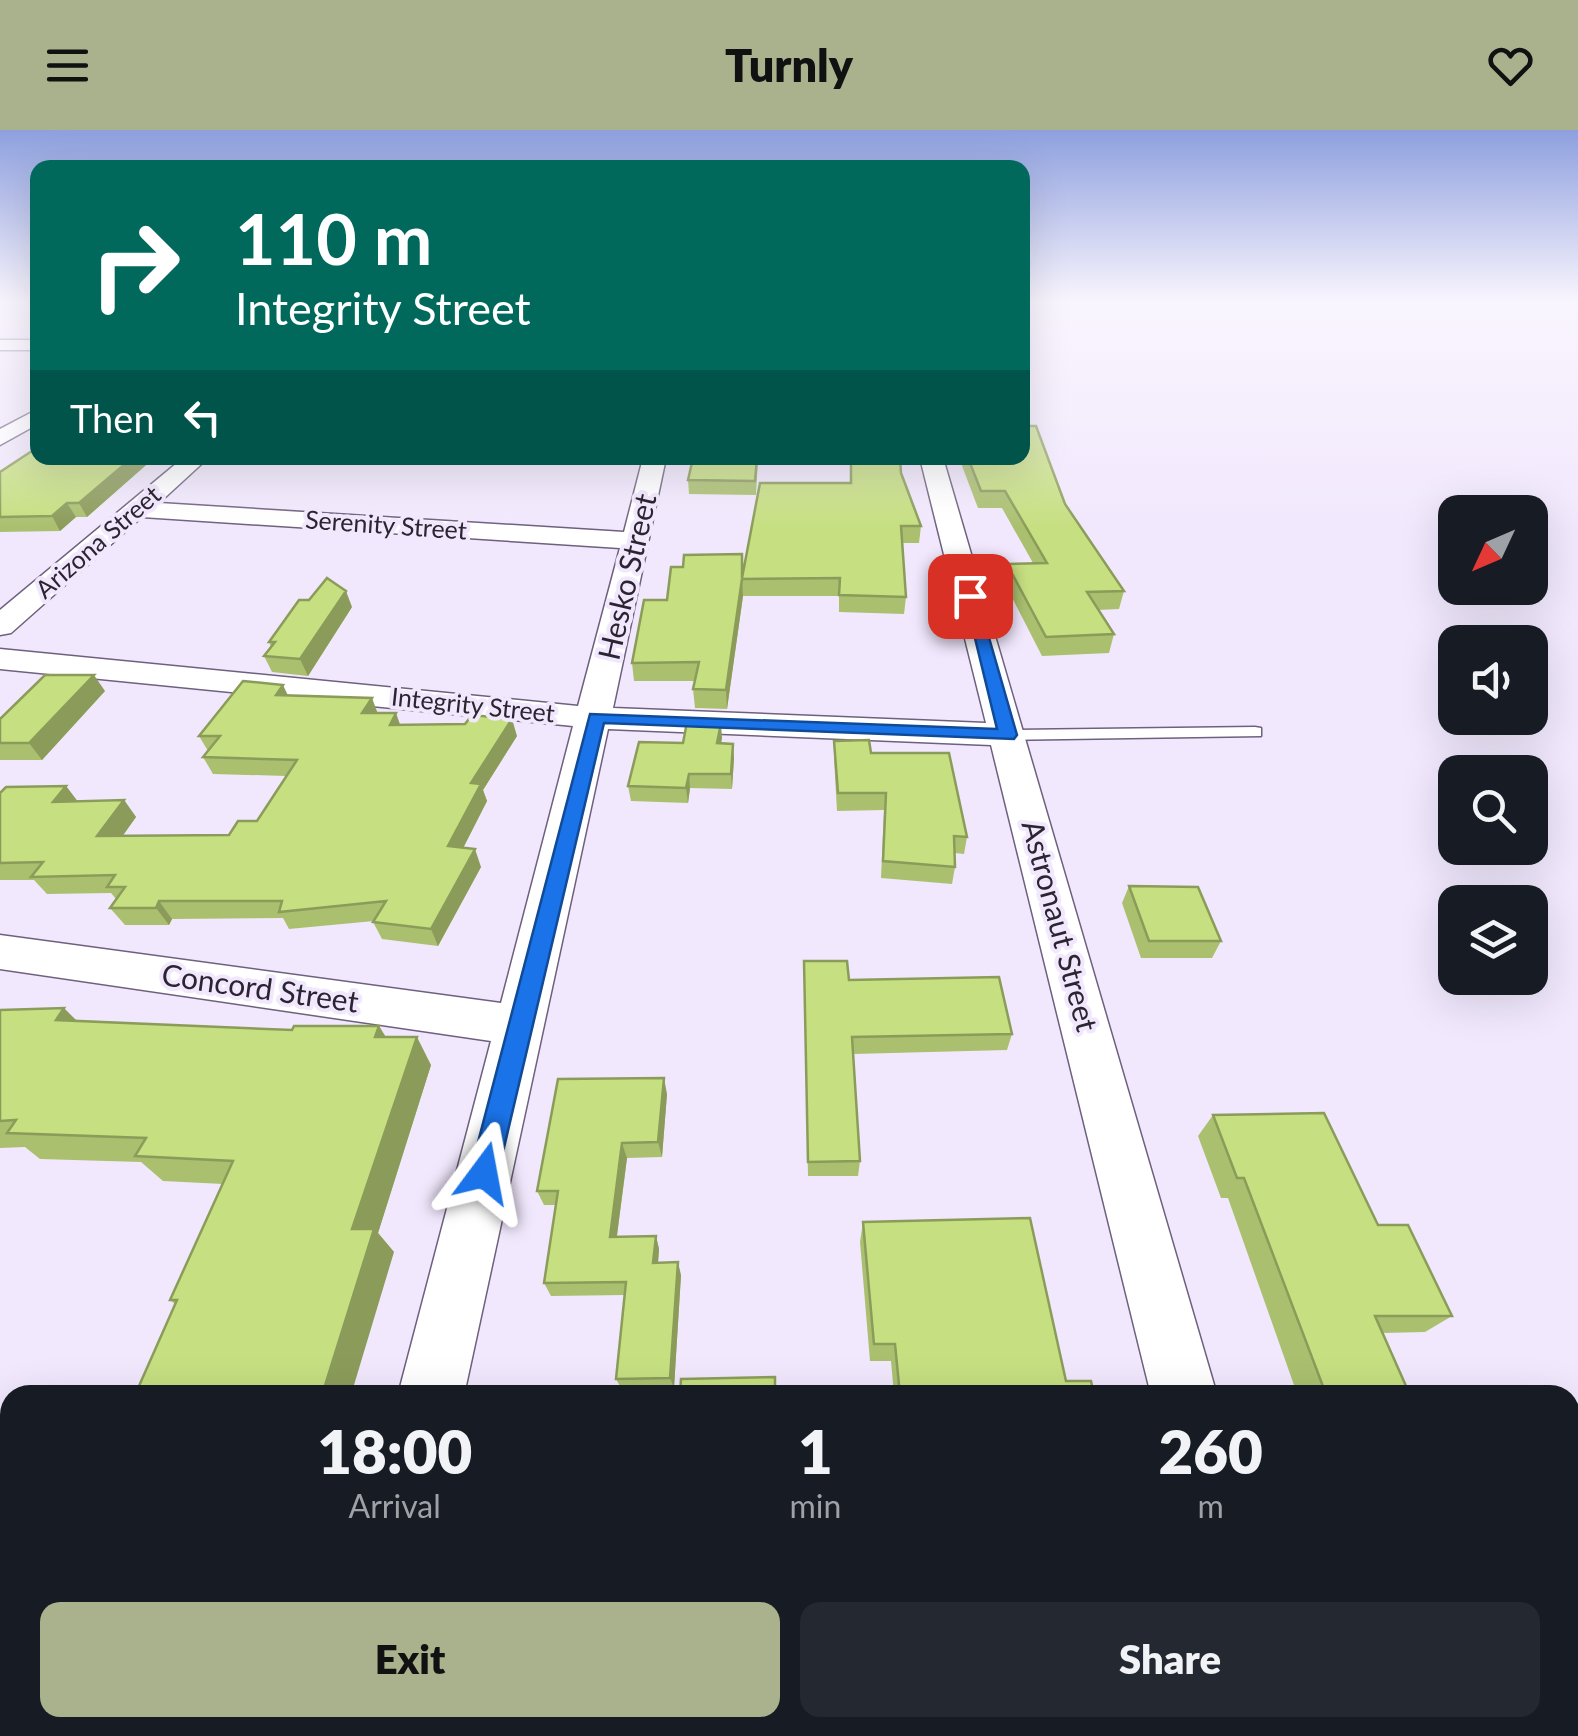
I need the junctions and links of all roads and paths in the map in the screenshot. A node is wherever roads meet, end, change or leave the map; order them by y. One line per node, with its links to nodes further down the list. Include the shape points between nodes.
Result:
1 (30, 419): 2 (street)
2 (0, 438)
3 (188, 465): 6 (street, Arizona Street)
4 (653, 465): 7 (street, Hesko Street)
5 (934, 465): 12 (street, Astronaut Street)
6 (136, 509): 7 (street, Serenity Street); 8 (street, Arizona Street)
7 (637, 541): 10 (street, Hesko Street)
8 (0, 626)
9 (0, 659): 10 (street, Integrity Street)
10 (596, 718): 12 (street, Integrity Street); 14 (street, Hesko Street)
11 (1255, 732): 12 (lane)
12 (1008, 735): 16 (street, Astronaut Street)
13 (0, 952): 14 (street, Concord Street)
14 (519, 1025): 15 (street, Hesko Street)
15 (433, 1385)
16 (1181, 1385)

